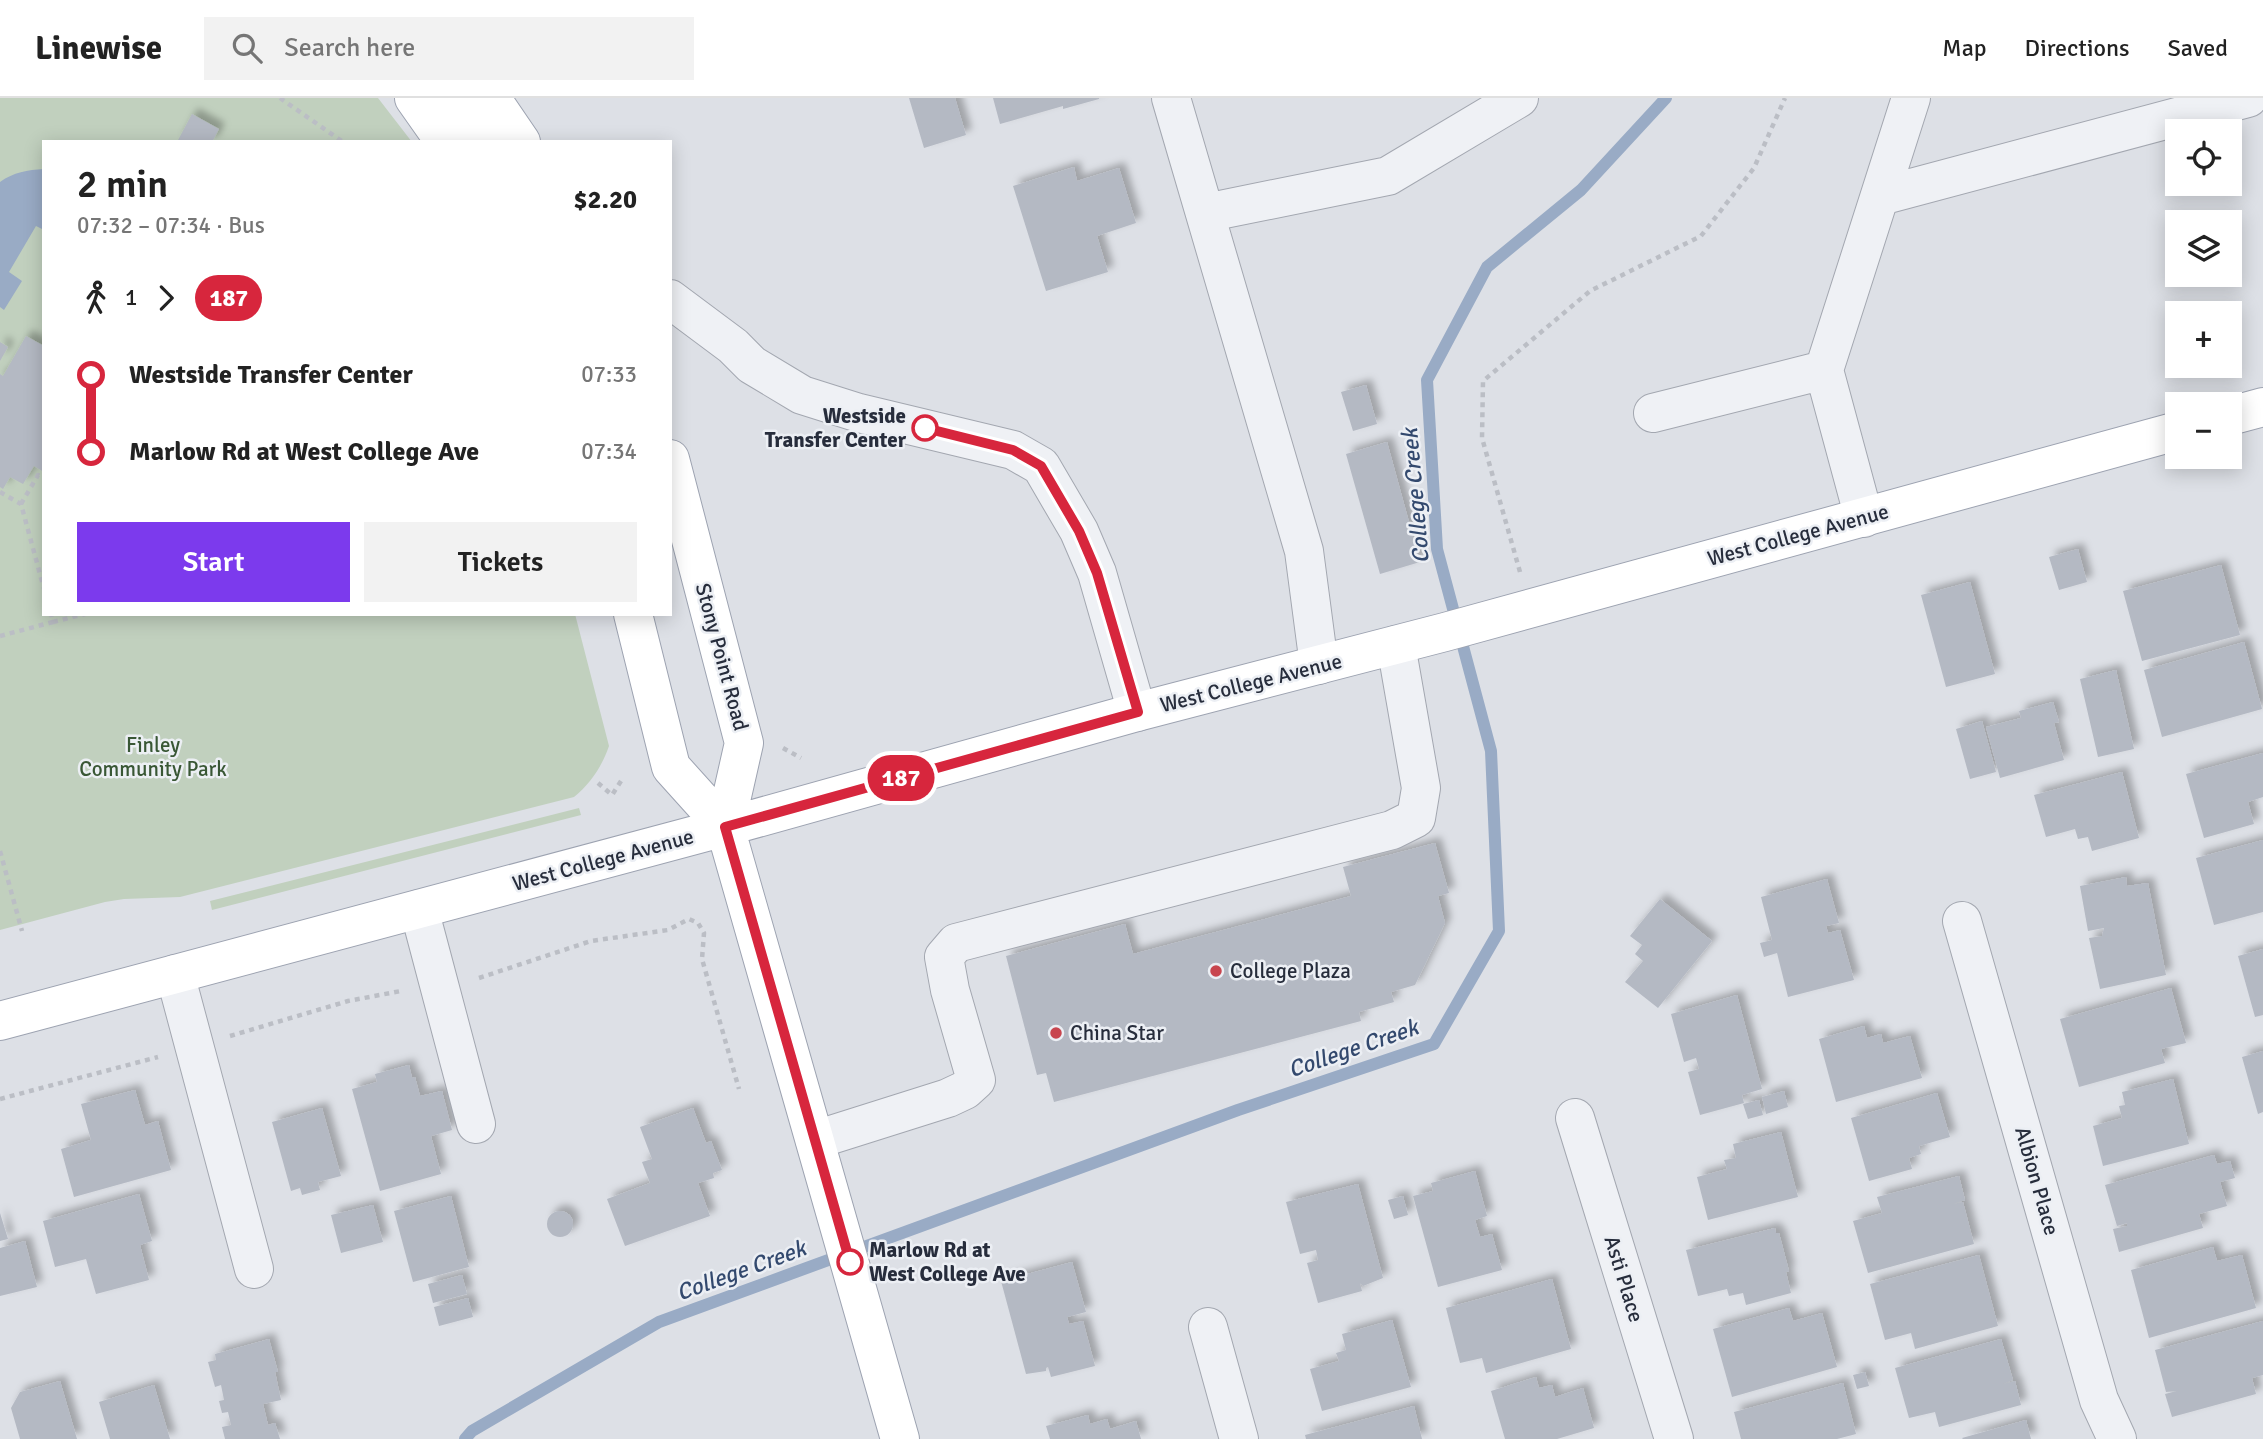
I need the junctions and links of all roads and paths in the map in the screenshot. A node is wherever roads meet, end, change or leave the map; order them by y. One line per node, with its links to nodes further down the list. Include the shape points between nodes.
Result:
1 (280, 98): 10 (path)
2 (414, 98): 11 (main road)
3 (452, 98): 12 (main road)
4 (491, 98): 13 (main road)
5 (1171, 98): 15 (street)
6 (1519, 98): 15 (street, via 1388,176)
7 (1785, 98): 28 (path, via 1754,169 1701,236 1590,291 1483,381 1482,438)
8 (1911, 98): 14 (street)
9 (2248, 98): 14 (street)
10 (340, 140)
11 (444, 140)
12 (483, 140)
13 (519, 140)
14 (1881, 196): 17 (street)
15 (1205, 213): 37 (street, via 1304,551)
16 (672, 300): 38 (street, via 752,365 802,395 1013,450 1041,466 1079,531 1097,573)
17 (1824, 370): 19 (street); 26 (street)
18 (2263, 407): 20 (main road)
19 (1653, 413)
20 (2242, 413)
21 (2165, 434): 26 (main road, West College Avenue)
22 (672, 468): 43 (main road, Stony Point Road, via 744,743)
23 (42, 477): 25 (path, via 38,475)
24 (0, 492): 25 (path)
25 (21, 504): 27 (path)
26 (1864, 518): 28 (main road, West College Avenue)
27 (42, 582)
28 (1531, 607): 36 (main road, West College Avenue)
29 (52, 616): 32 (path)
30 (77, 616): 32 (path)
31 (633, 616): 43 (main road, via 671,767)
32 (53, 622): 33 (path)
33 (40, 626): 34 (path); 35 (path)
34 (42, 634)
35 (0, 636)
36 (1396, 645): 37 (main road, West College Avenue); 56 (street, via 1421,788 1416,818 1392,830 956,943 944,957 976,1080 948,1098)
37 (1319, 665): 38 (main road, West College Avenue)
38 (1138, 712): 43 (main road, West College Avenue)
39 (776, 744): 40 (path)
40 (801, 758)
41 (623, 778): 42 (path, via 612,795)
42 (598, 783)
43 (725, 827): 45 (main road, West College Avenue); 56 (main road)
44 (0, 851): 47 (path)
45 (419, 909): 48 (main road, West College Avenue); 49 (street)
46 (1962, 921): 62 (street, Albion Place, via 2099,1400)
47 (22, 931)
48 (175, 974): 50 (main road, West College Avenue); 51 (street)
49 (439, 983): 51 (path, via 348,1001); 52 (path, via 484,977 591,940 668,929 689,919 704,933 702,959); 55 (street)
50 (0, 1021)
51 (195, 1047): 53 (path); 57 (street)
52 (739, 1089)
53 (0, 1099)
54 (1575, 1118): 61 (street, Asti Place)
55 (476, 1124)
56 (816, 1140): 59 (main road)
57 (254, 1269)
58 (1208, 1327): 60 (street)
59 (900, 1439)
60 (1239, 1439)
61 (1674, 1439)
62 (2117, 1439)

